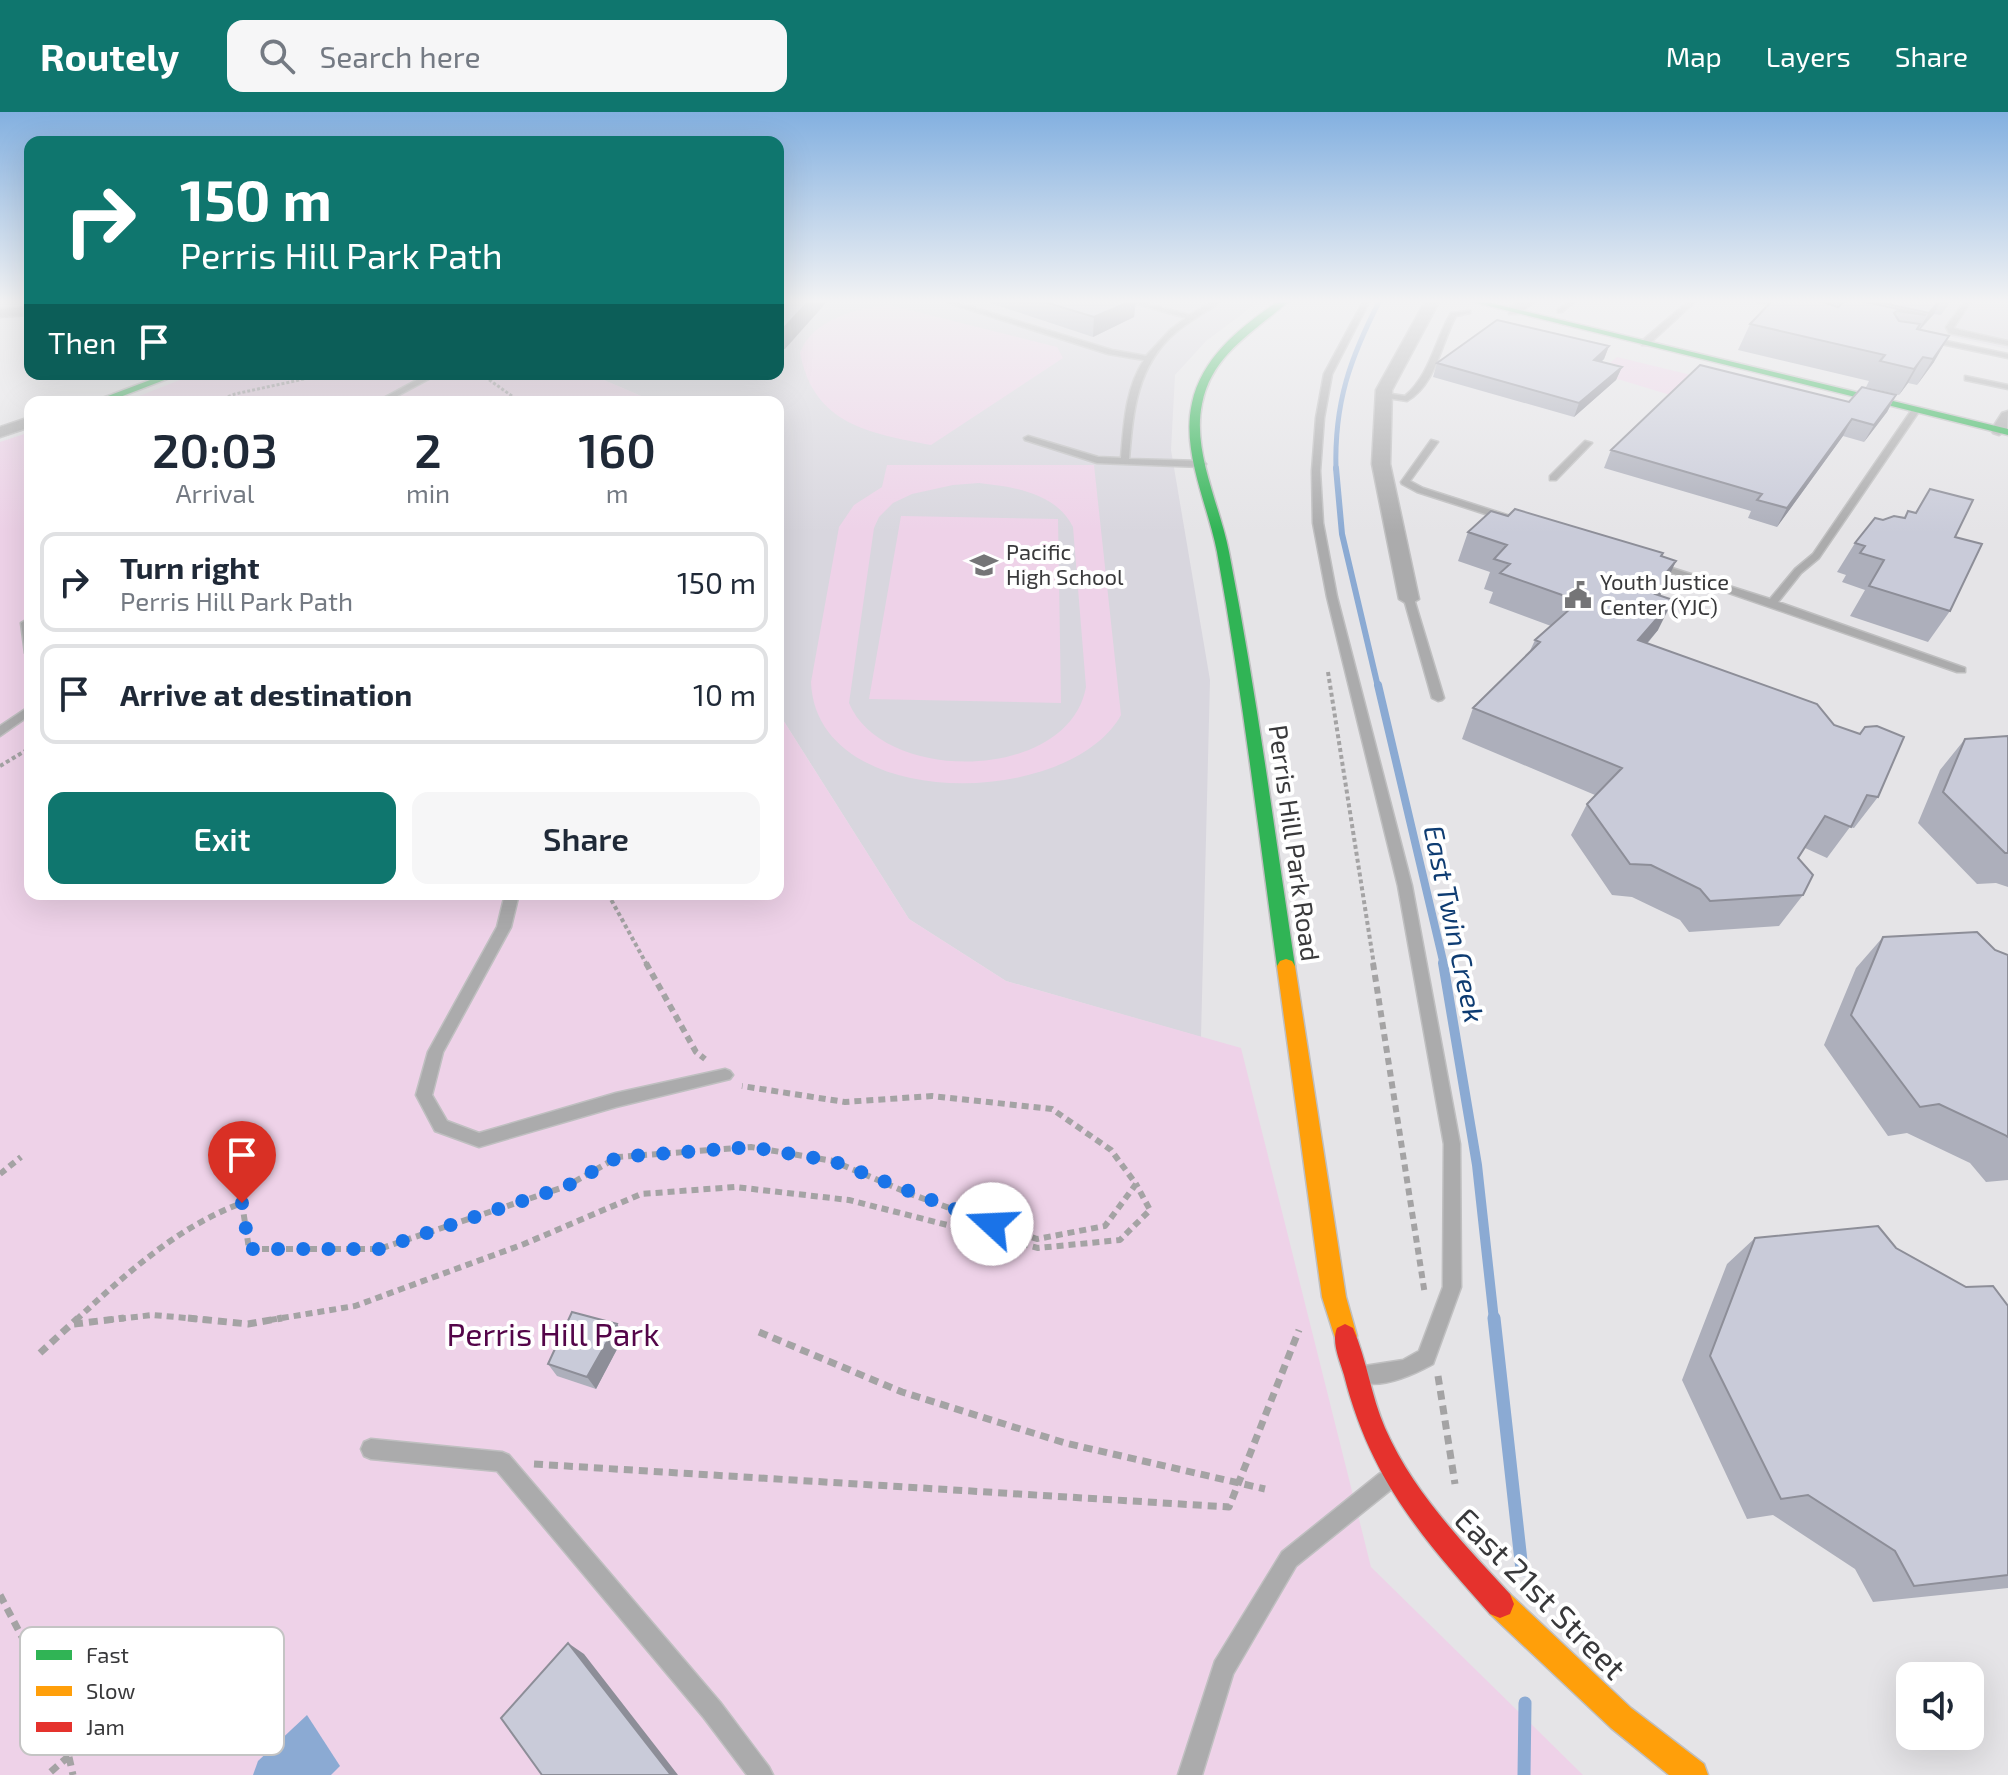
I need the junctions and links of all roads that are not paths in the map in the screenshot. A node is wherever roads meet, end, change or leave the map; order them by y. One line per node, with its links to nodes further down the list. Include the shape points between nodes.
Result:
1 (1136, 378): 21 (lane)
2 (1203, 378): 22 (street, Perris Hill Park Road, via 1193,409)
3 (1327, 378): 34 (lane, via 1316,471 1318,523 1405,886 1452,1144 1452,1287 1426,1357 1405,1369)
4 (1392, 378): 11 (street)
5 (1425, 378): 11 (lane, via 1420,391 1407,399)
6 (1762, 378): 14 (street)
7 (1968, 378): 10 (lane)
8 (158, 380): 12 (street)
9 (422, 380): 13 (lane)
10 (2008, 387)
11 (1384, 395): 26 (street, via 1381,464)
12 (114, 396)
13 (392, 396)
14 (1916, 410): 16 (street); 27 (lane, via 1816,556)
15 (24, 424): 17 (street)
16 (2005, 426)
17 (0, 432)
18 (1028, 438): 21 (lane, via 1097,460)
19 (1434, 442): 24 (lane, via 1405,482)
20 (1588, 443): 23 (lane)
21 (1125, 460): 22 (lane)
22 (1202, 464): 34 (street, Perris Hill Park Road, via 1245,683 1334,1297)
23 (1553, 478)
24 (1512, 520)
25 (1649, 564): 27 (lane)
26 (1409, 599): 29 (lane)
27 (1772, 603): 28 (lane)
28 (1961, 670)
29 (1438, 698)
30 (24, 714): 31 (lane)
31 (0, 732)
32 (511, 900): 33 (lane, via 504,927 436,1052 424,1095 441,1126 479,1140)
33 (725, 1075)
34 (1357, 1375): 35 (street, Perris Hill Park Road)
35 (1373, 1430): 37 (street, East 21st Street)
36 (371, 1449): 39 (lane, via 502,1462)
37 (1394, 1474): 38 (street, East 21st Street, via 1435,1532 1519,1624); 40 (lane, via 1289,1559 1223,1669)
38 (1662, 1751): 41 (lane); 42 (street, East 21st Street)
39 (761, 1775)
40 (1190, 1775)
41 (1656, 1775)
42 (1693, 1775)

